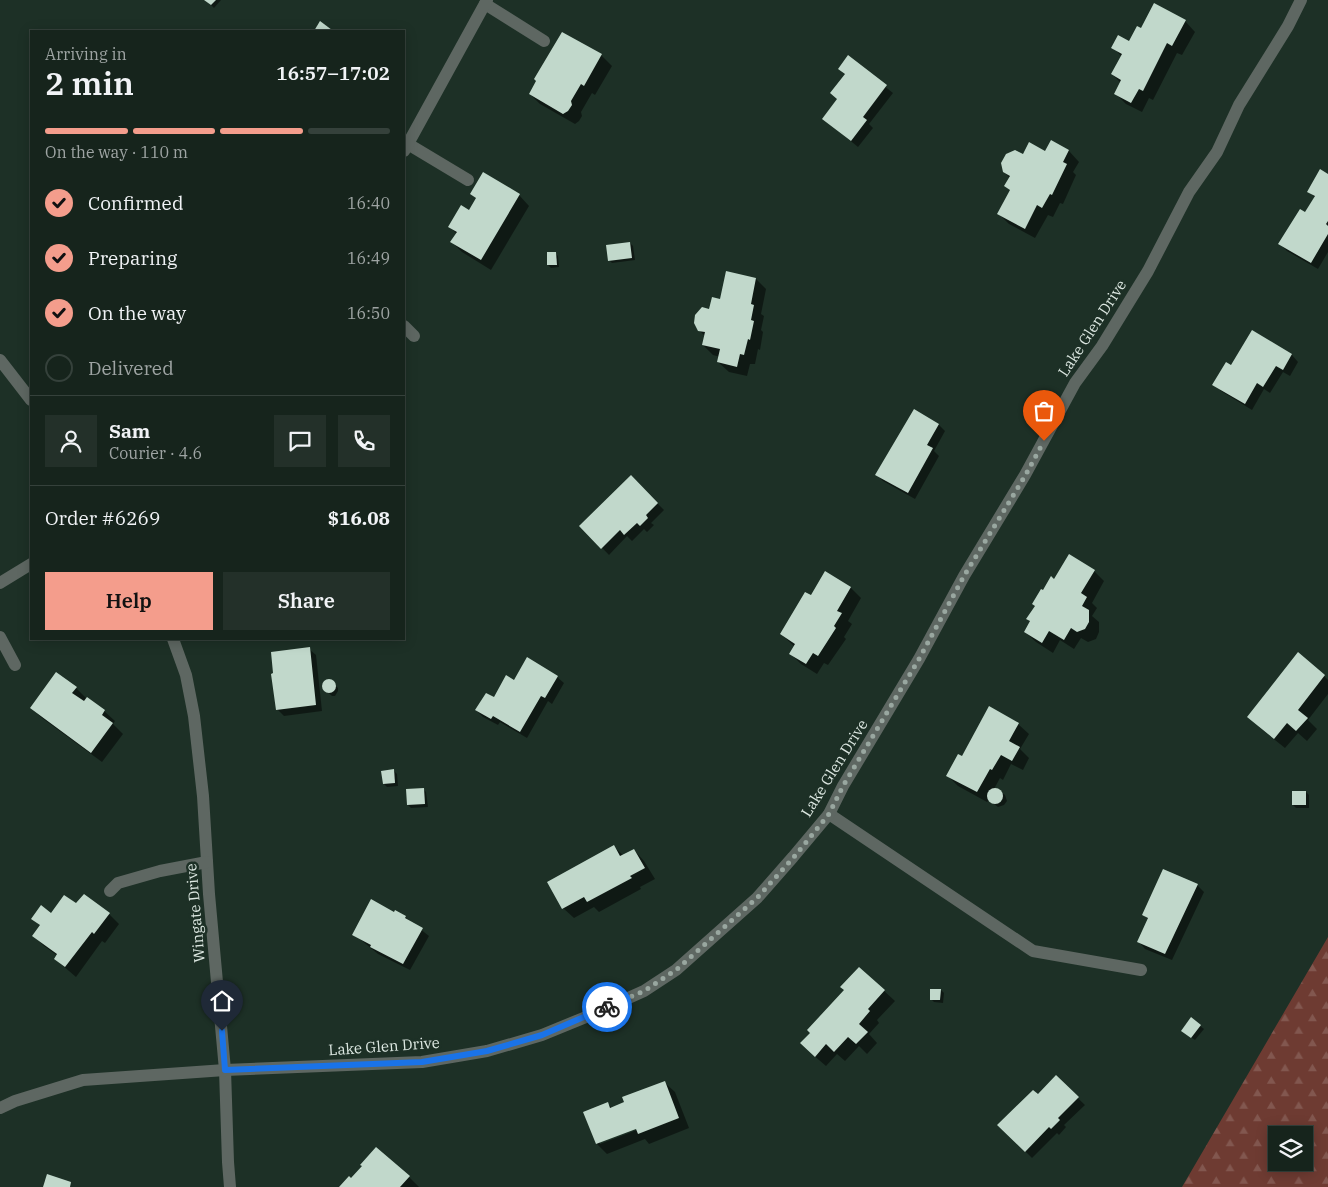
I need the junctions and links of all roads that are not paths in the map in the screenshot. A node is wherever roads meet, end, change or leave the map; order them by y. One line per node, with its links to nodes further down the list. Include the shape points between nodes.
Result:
1 (1301, 0): 15 (street, Lake Glen Drive, via 1239,105 1217,152 1189,192 1148,271 1075,383 1025,476 964,576)
2 (486, 2): 3 (street); 4 (street)
3 (544, 41)
4 (407, 139): 5 (street)
5 (468, 180)
6 (405, 327): 7 (street)
7 (414, 336)
8 (0, 360): 9 (street)
9 (30, 399)
10 (30, 565): 11 (street)
11 (0, 582)
12 (0, 637): 14 (street)
13 (173, 640): 16 (street, Wingate Drive, via 186,675 194,716)
14 (15, 665)
15 (829, 814): 18 (street, via 1033,951); 19 (street, Lake Glen Drive, via 757,898 676,970 644,991 586,1017 542,1035 487,1051 422,1062)
16 (207, 862): 17 (street, via 118,883); 19 (street, Wingate Drive)
17 (110, 891)
18 (1141, 970)
19 (225, 1070): 20 (street, Lake Glen Drive, via 83,1080); 21 (street, Wingate Drive)
20 (0, 1108)
21 (230, 1187)

